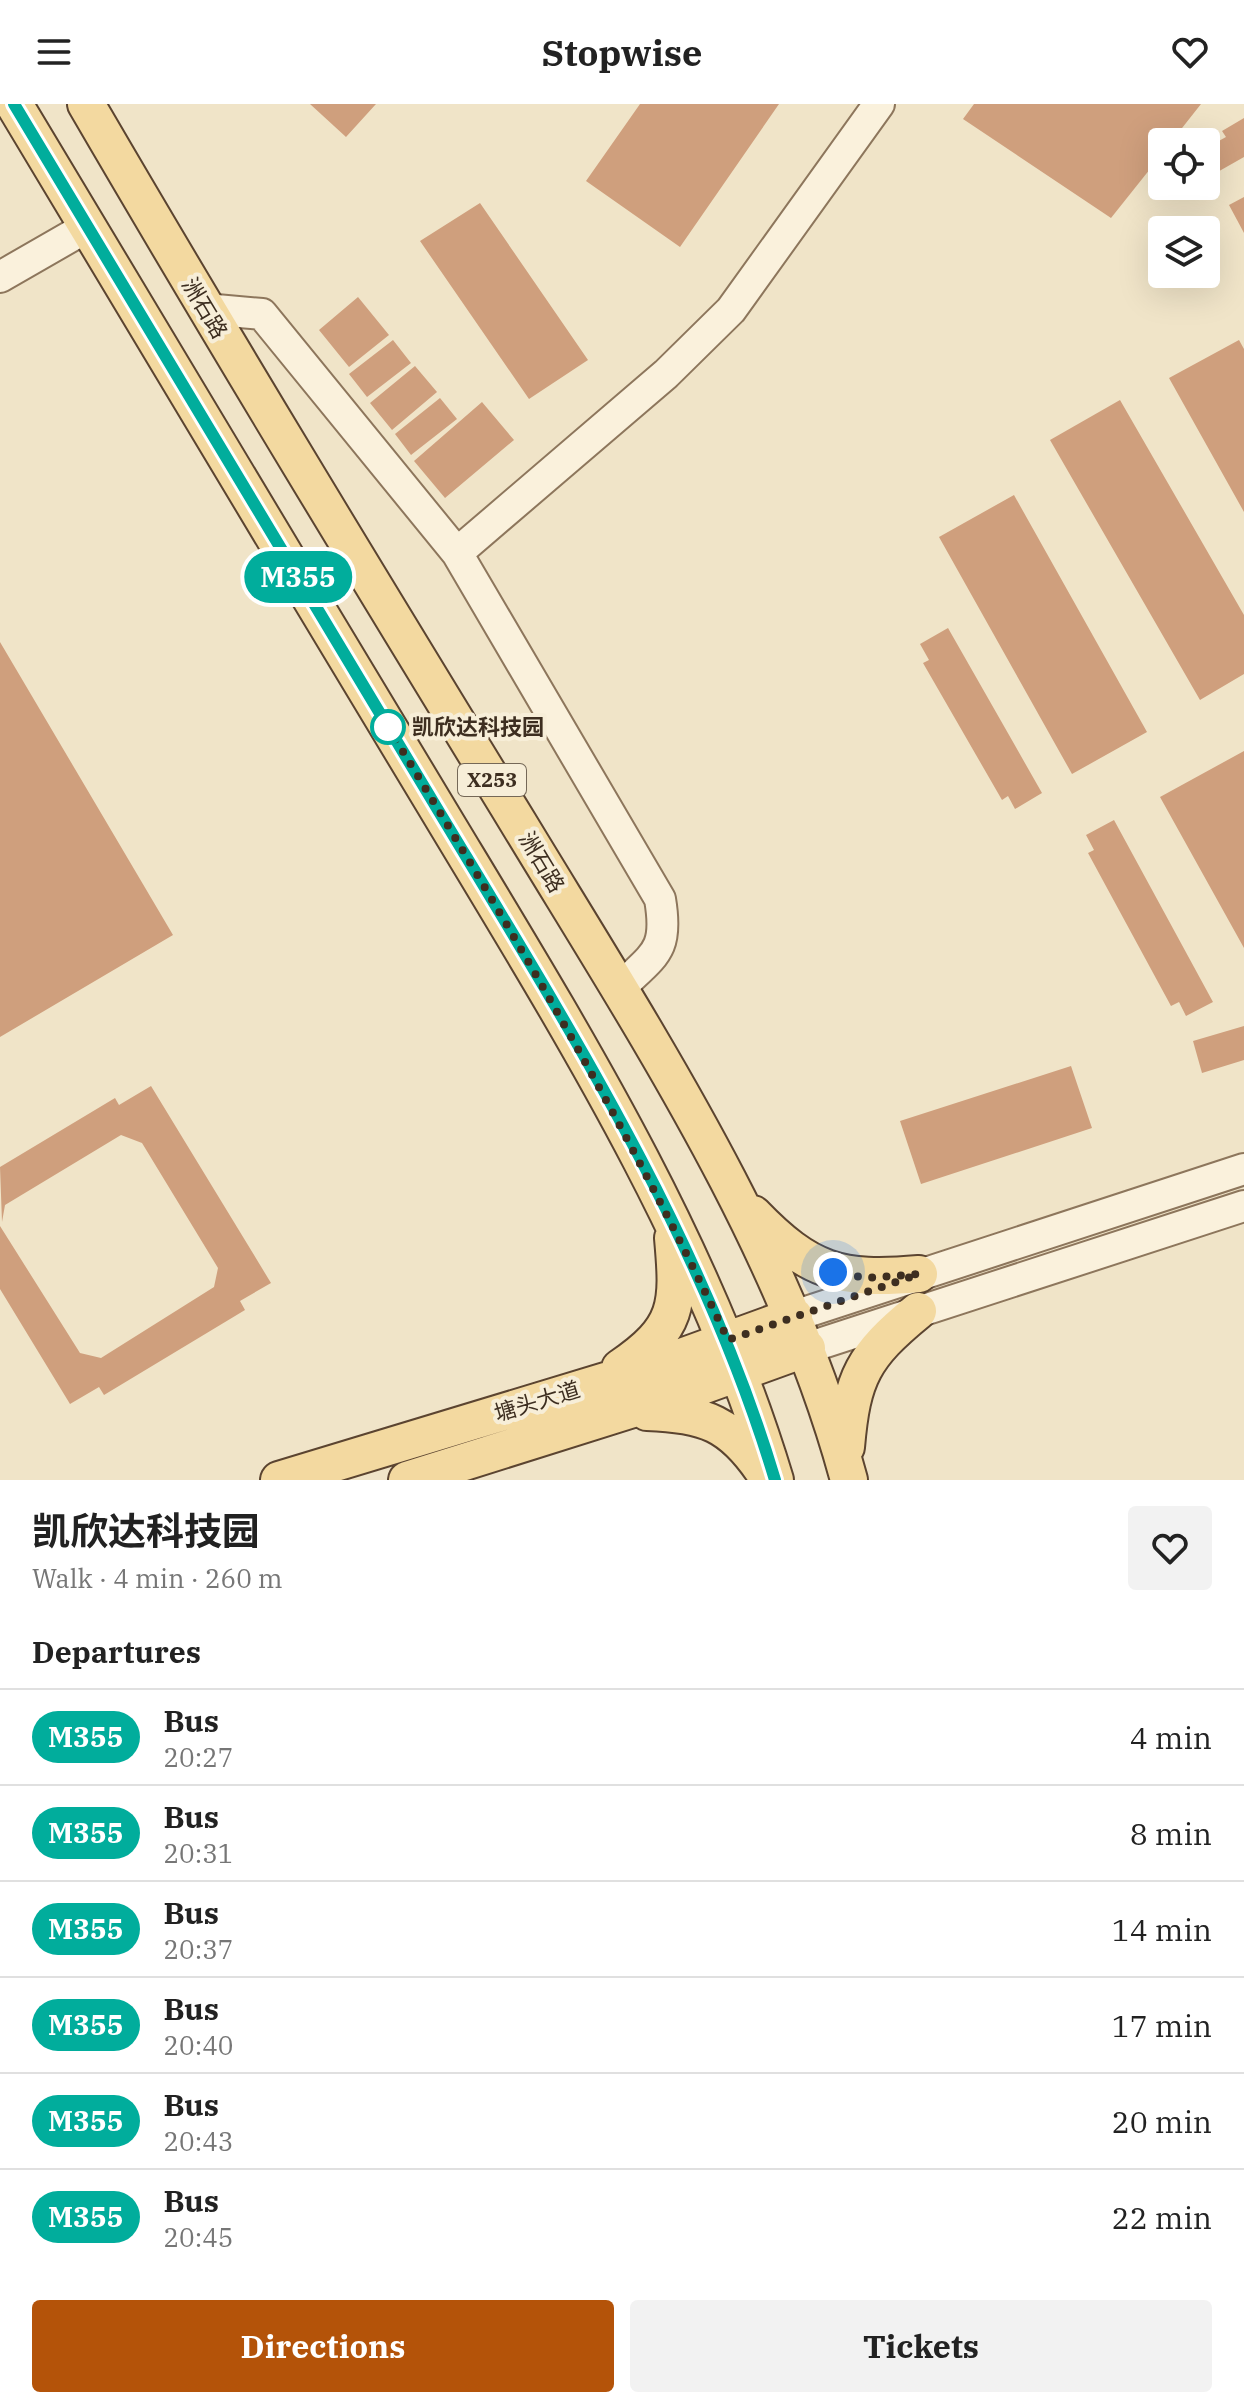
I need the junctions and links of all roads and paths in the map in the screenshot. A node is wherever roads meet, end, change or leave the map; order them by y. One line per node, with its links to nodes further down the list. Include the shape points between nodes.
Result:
1 (14, 104): 4 (main road, X253)
2 (86, 104): 6 (main road, 洲石路 / X253)
3 (879, 104): 7 (street, via 731,310 666,374)
4 (87, 227): 5 (street); 12 (main road, X253, via 560,1013)
5 (0, 277)
6 (205, 309): 7 (street, via 262,314); 8 (main road, 洲石路 / X253)
7 (457, 553): 8 (street, via 660,899 665,930 658,950)
8 (619, 989): 10 (main road, 洲石路 / X253)
9 (1244, 1169): 13 (street)
10 (735, 1195): 13 (main road, via 772,1234 820,1266 867,1278); 15 (main road, 洲石路 / X253)
11 (1244, 1206): 14 (street)
12 (671, 1217): 16 (main road, X253); 18 (main road, via 675,1303 663,1332)
13 (919, 1274): 15 (street)
14 (918, 1311): 15 (street); 20 (main road, via 884,1339 863,1368 850,1403)
15 (800, 1332): 16 (main road, 塘头大道); 17 (main road, 塘头大道); 20 (main road, 洲石路 / X253)
16 (728, 1340): 17 (main road, X253); 18 (main road, 塘头大道)
17 (740, 1374): 19 (main road, 塘头大道); 23 (main road, X253)
18 (598, 1383): 21 (main road, 塘头大道)
19 (625, 1412): 22 (main road, 塘头大道); 23 (main road, via 688,1415 727,1429)
20 (847, 1472)
21 (279, 1480)
22 (407, 1480)
23 (772, 1480)

